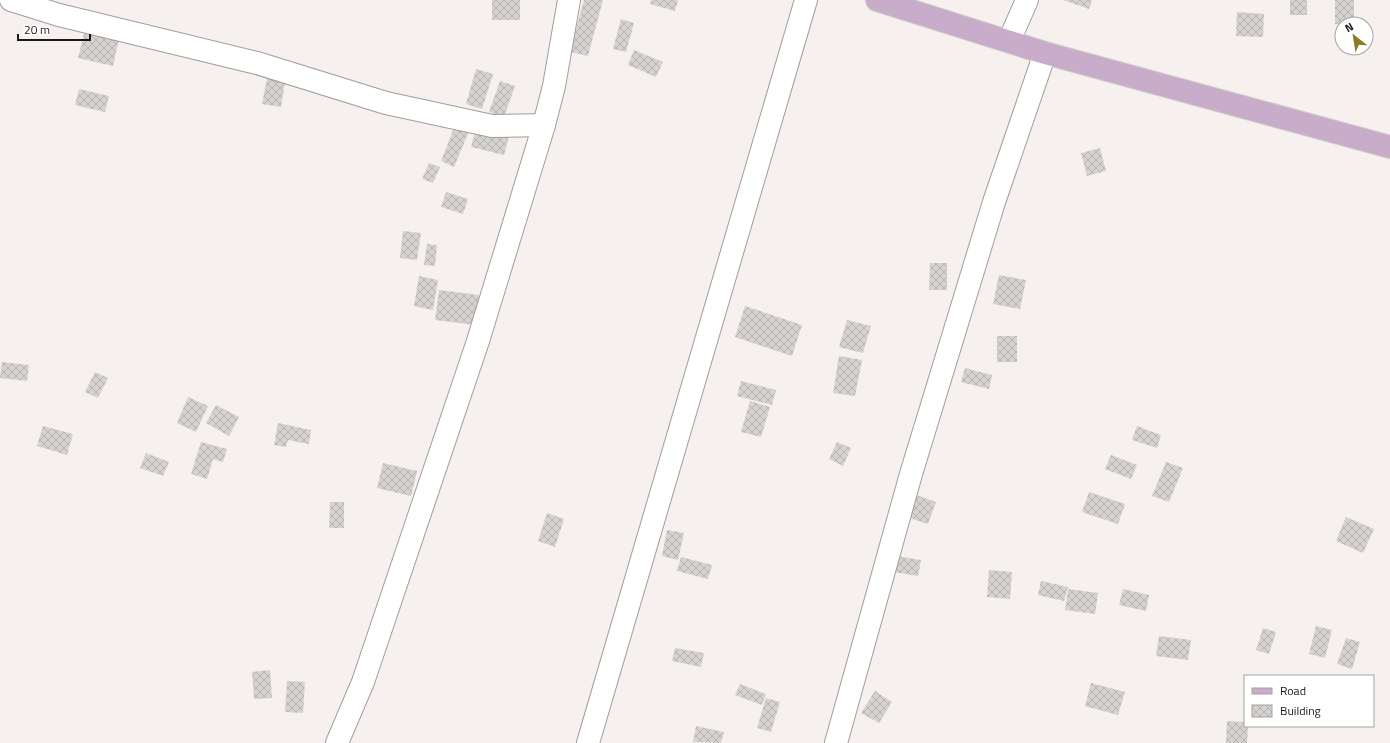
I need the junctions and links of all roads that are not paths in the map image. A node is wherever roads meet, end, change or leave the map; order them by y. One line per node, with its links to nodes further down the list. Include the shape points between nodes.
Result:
1 (10, 0): 8 (street, via 60,15 257,63 386,103 492,126)
2 (568, 0): 8 (street, via 554,86)
3 (806, 0): 11 (street)
4 (877, 0): 6 (main road)
5 (1027, 0): 6 (street)
6 (1009, 41): 7 (main road)
7 (1045, 53): 9 (main road); 12 (street, via 994,202 911,474)
8 (544, 125): 10 (street, via 478,341 363,682)
9 (1390, 147)
10 (337, 743)
11 (588, 743)
12 (836, 743)

